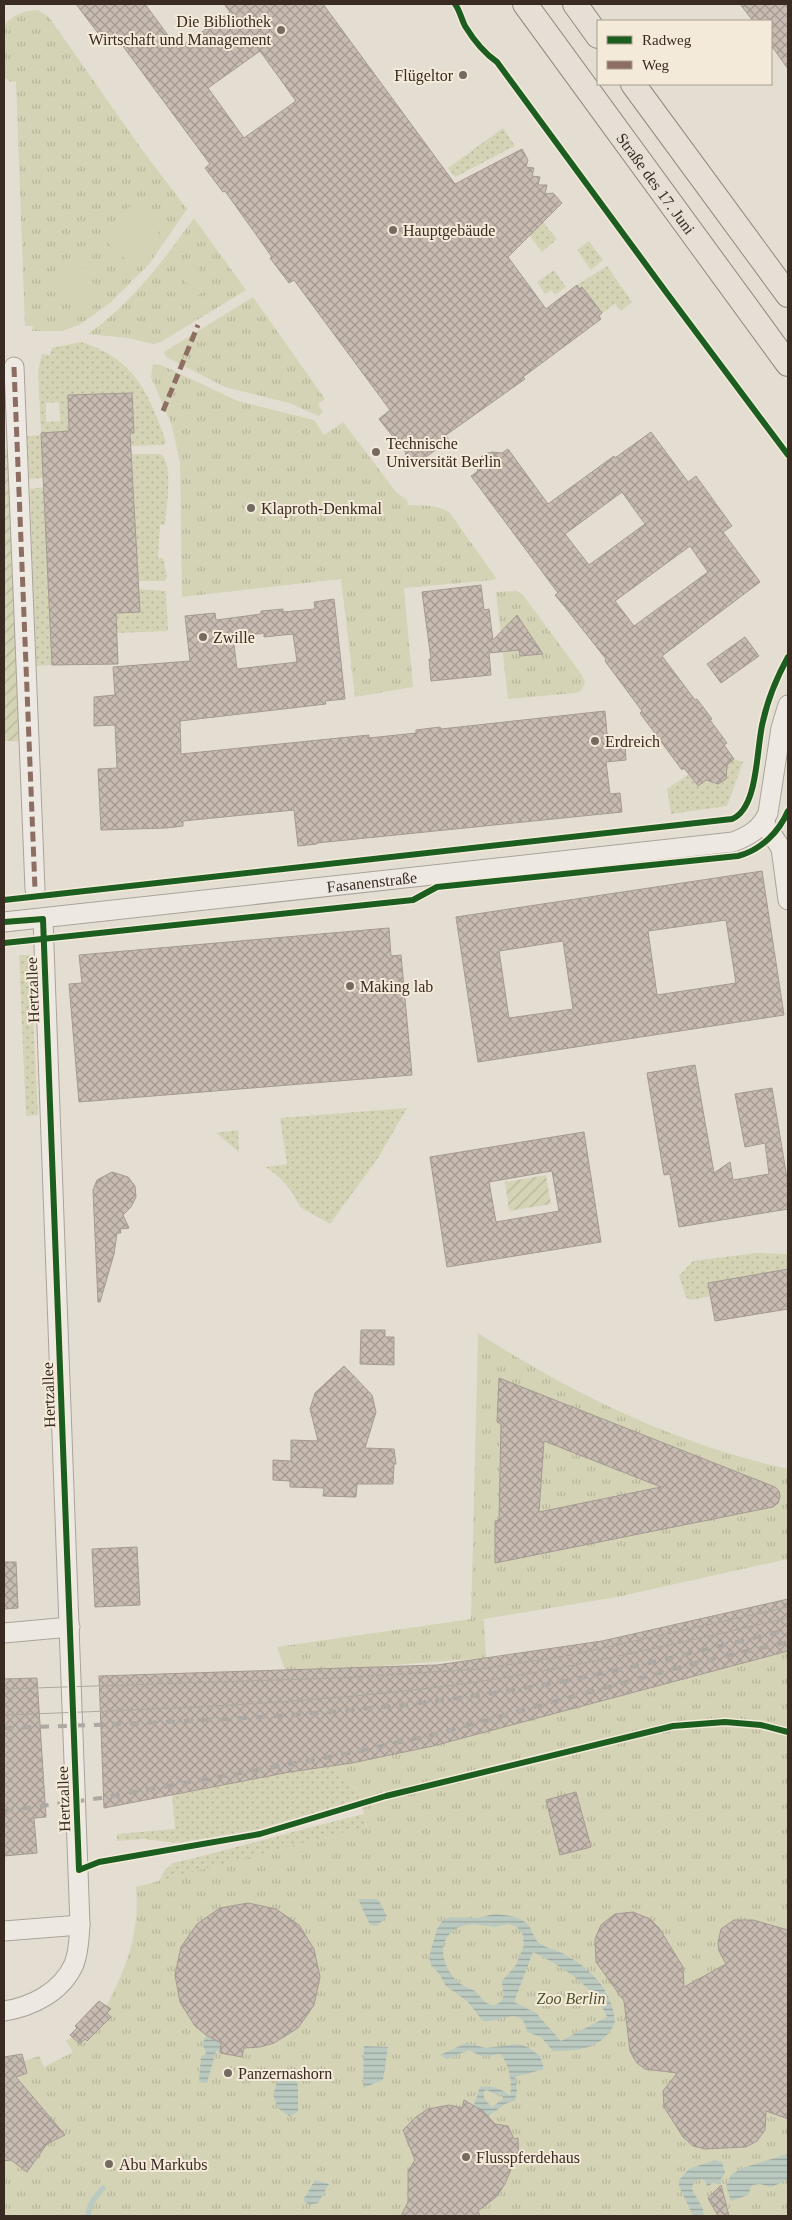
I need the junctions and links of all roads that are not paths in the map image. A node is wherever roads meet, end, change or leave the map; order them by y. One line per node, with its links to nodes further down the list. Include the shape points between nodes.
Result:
1 (525, 4): 6 (main road, Straße des 17. Juni)
2 (575, 4): 3 (main road)
3 (597, 35)
4 (634, 85): 5 (main road)
5 (788, 295)
6 (788, 364)
7 (14, 367): 10 (street)
8 (788, 705): 9 (street)
9 (764, 823): 11 (street, via 781,848); 12 (street, Fasanenstraße, via 744,838 725,843)
10 (35, 889)
11 (788, 900)
12 (43, 919): 13 (street, Fasanenstraße); 14 (street, Hertzallee)
13 (4, 922)
14 (70, 1627): 15 (street); 16 (street, Hertzallee)
15 (4, 1633)
16 (80, 1925): 17 (street); 18 (street, Hertzallee, via 74,1965 60,1983 37,2001)
17 (4, 1931)
18 (4, 2011)

